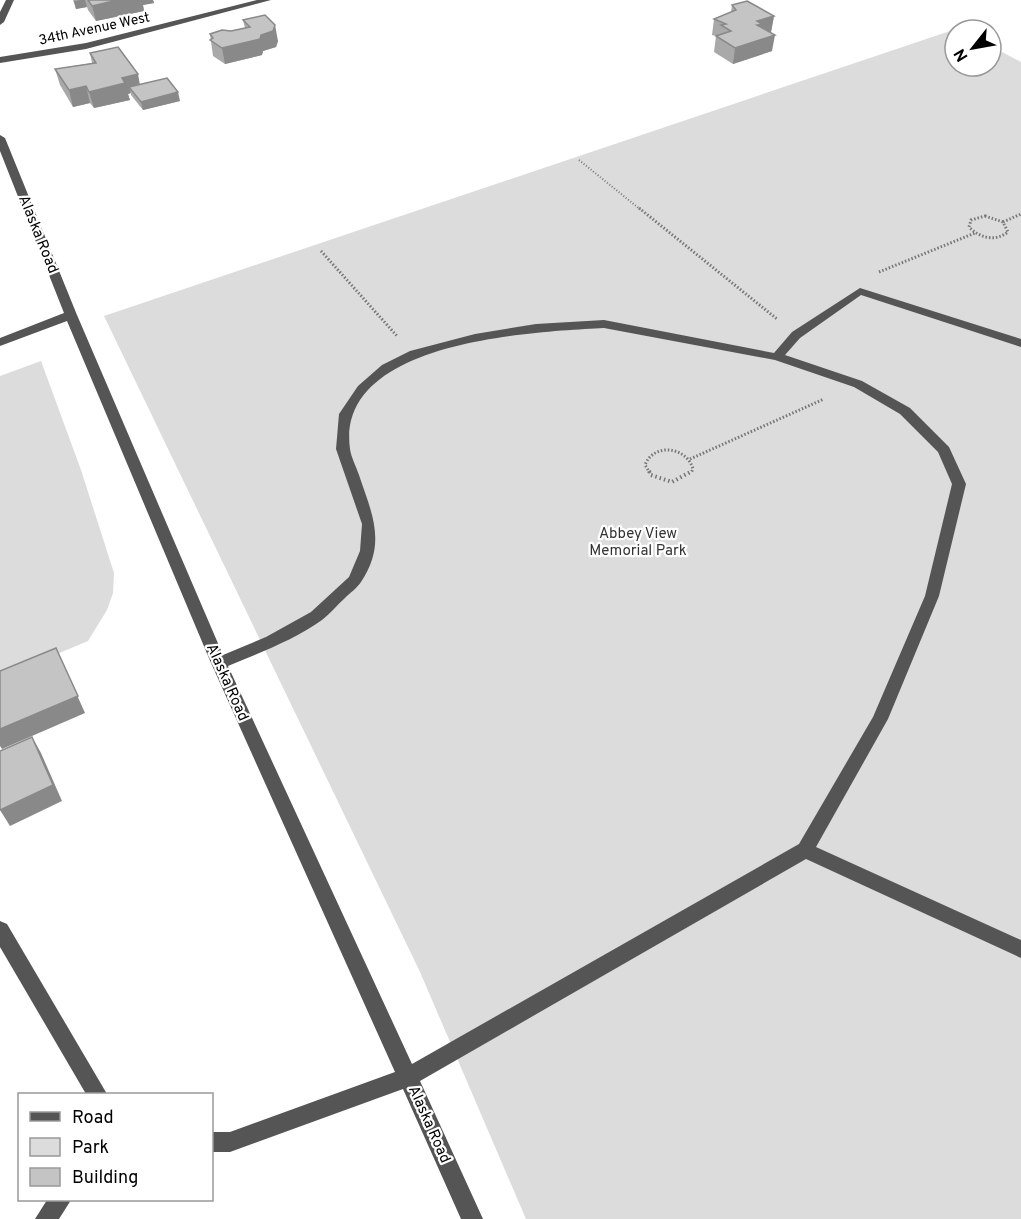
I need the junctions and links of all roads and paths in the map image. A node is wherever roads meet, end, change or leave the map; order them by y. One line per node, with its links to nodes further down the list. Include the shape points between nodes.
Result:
1 (10, 0): 3 (street)
2 (267, 0): 4 (street, 34th Avenue West, via 86,46)
3 (0, 22)
4 (0, 60)
5 (0, 138): 12 (street, Alaska Road)
6 (579, 160): 13 (path)
7 (1021, 214): 8 (path)
8 (1003, 222): 9 (path, via 1009,229 1001,238); 9 (path, via 985,216 974,218 969,227)
9 (975, 233): 11 (path, via 873,274)
10 (321, 251): 16 (path)
11 (860, 291): 13 (street); 15 (street)
12 (71, 315): 14 (street); 20 (street, Alaska Road)
13 (796, 335): 17 (street)
14 (0, 342)
15 (1021, 343)
16 (414, 354): 17 (street, via 536,328 604,324); 20 (street, via 386,368 362,389 345,414 343,448 369,524 367,551 355,580 316,616)
17 (777, 357): 18 (street)
18 (858, 384): 19 (path); 21 (street, via 905,411 944,450 960,483 928,606 879,719)
19 (690, 459): 19 (path, via 678,451 663,450 650,455 645,465 657,479 680,481 693,469)
20 (219, 663): 24 (street, Alaska Road)
21 (805, 850): 23 (street); 24 (street)
22 (0, 930): 25 (street)
23 (1021, 949)
24 (408, 1077): 26 (street, via 230,1142); 29 (street, Alaska Road)
25 (96, 1093)
26 (213, 1142)
27 (59, 1201): 28 (street)
28 (46, 1219)
29 (472, 1219)

